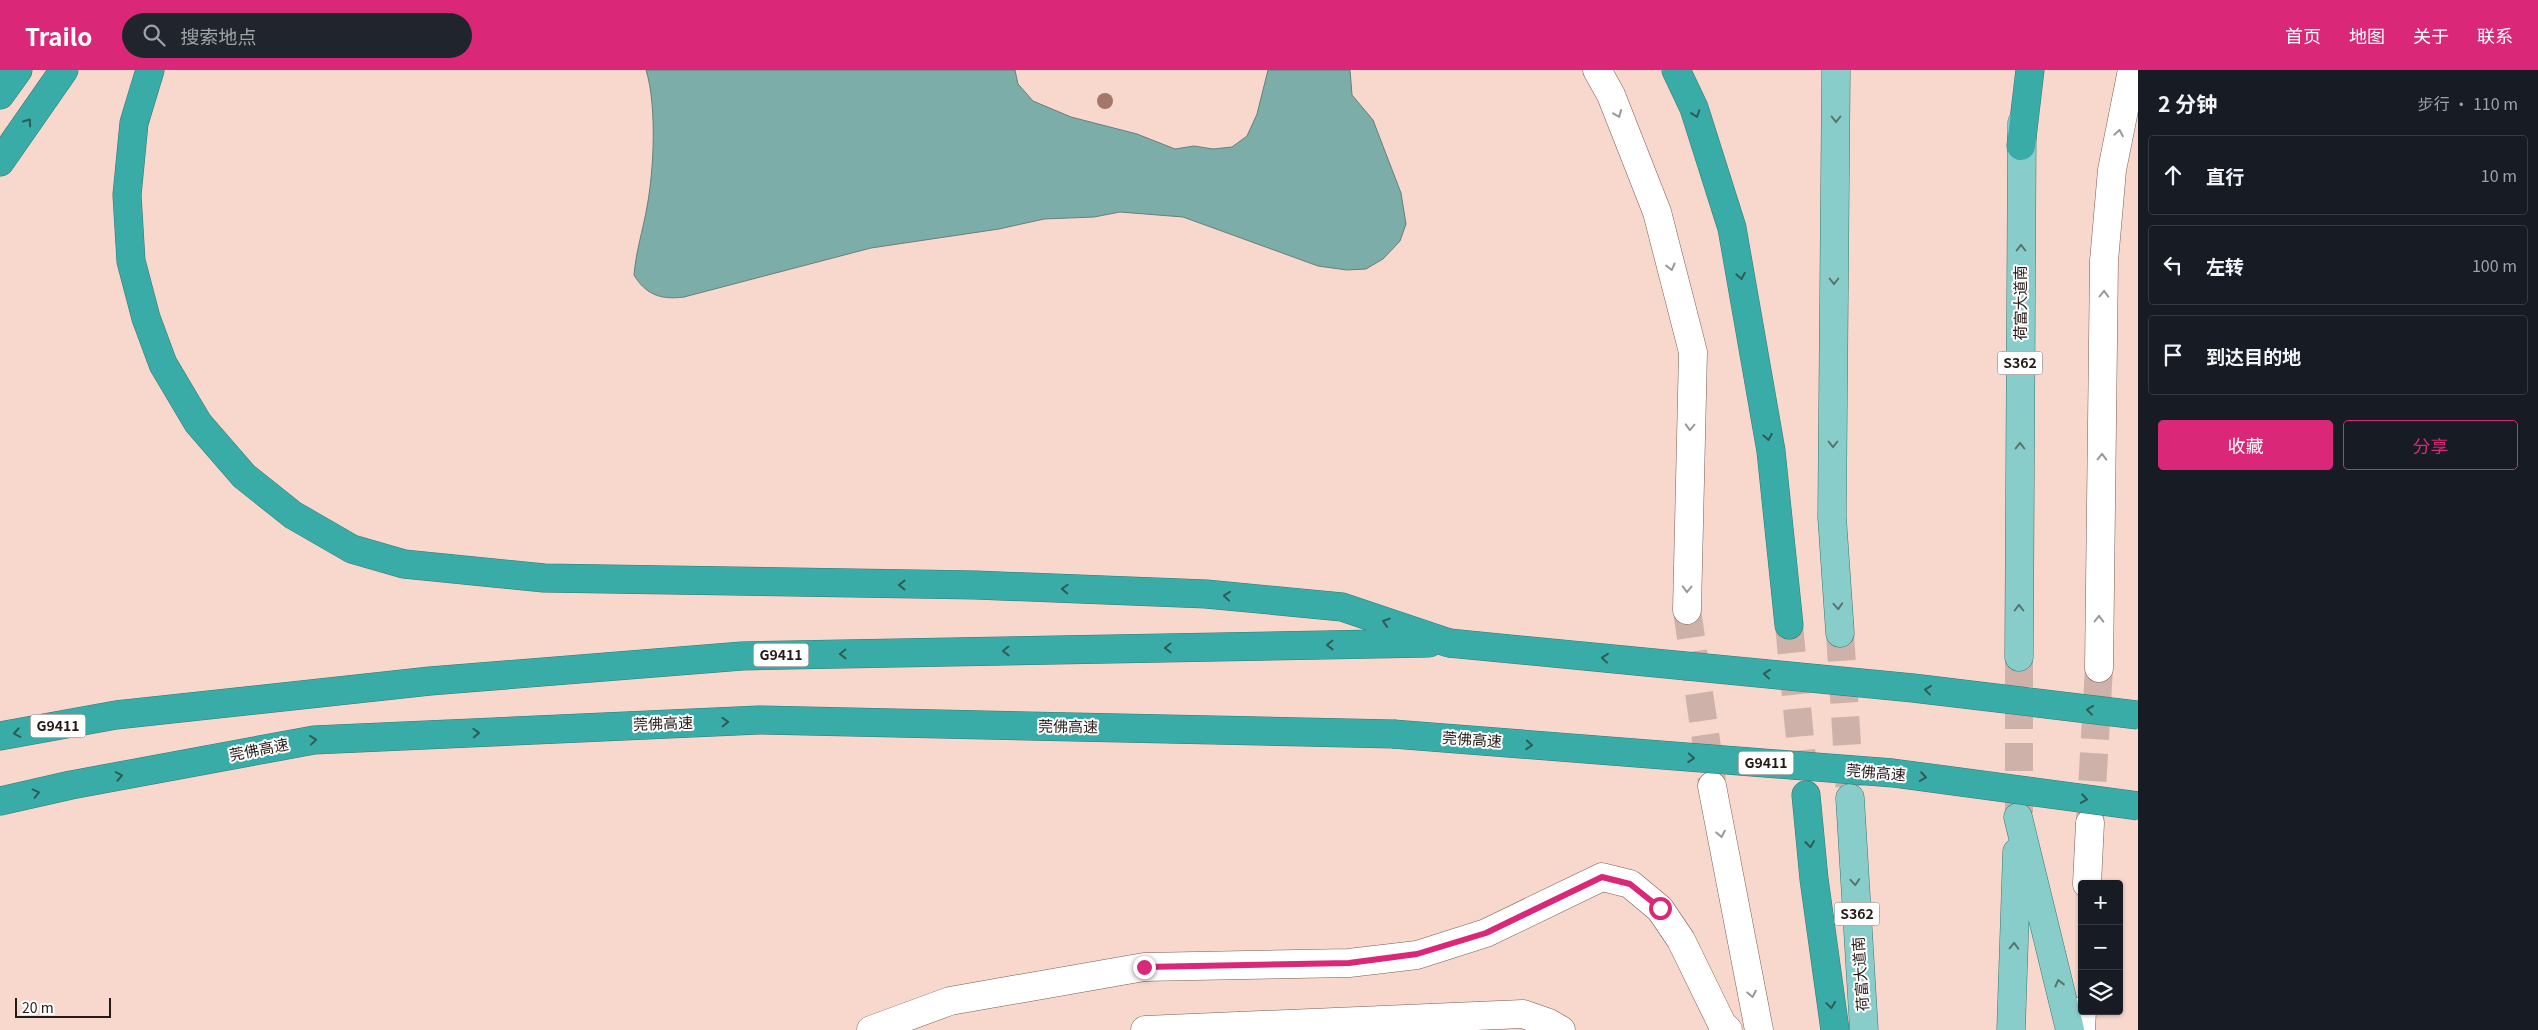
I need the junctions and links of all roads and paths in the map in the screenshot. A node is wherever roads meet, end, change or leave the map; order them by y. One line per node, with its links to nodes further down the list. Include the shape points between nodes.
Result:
1 (18, 70): 10 (highway)
2 (64, 70): 12 (highway, one-way to 2)
3 (150, 70): 16 (highway, one-way to 3, via 1342,607 1206,594 976,585 544,578 404,564 352,549 293,515 244,476 198,423 163,364 146,318 131,261 127,194 134,123)
4 (1597, 70): 13 (street, one-way to 13, via 1611,95 1658,212 1693,352)
5 (1676, 70): 14 (highway, one-way to 14, via 1694,108 1732,228 1771,451)
6 (1836, 70): 15 (main road, one-way to 15, via 1832,517)
7 (2022, 70): 11 (main road, 荷富大道南 / S362)
8 (2030, 70): 11 (highway)
9 (2132, 70): 18 (street, one-way to 9, via 2104,261 2112,170)
10 (0, 95)
11 (2021, 146): 17 (main road, 荷富大道南 / S362, one-way to 11)
12 (0, 162)
13 (1687, 610)
14 (1789, 625)
15 (1840, 633)
16 (1449, 643): 19 (highway, G9411, one-way to 16, bridge, via 1913,688); 20 (highway, G9411, one-way to 20, via 742,656 430,681 116,715)
17 (2019, 657)
18 (2099, 668)
19 (2138, 715)
20 (0, 736)
21 (1712, 786): 34 (street, one-way to 34)
22 (1806, 795): 35 (highway, one-way to 35)
23 (1850, 798): 36 (main road, 荷富大道南 / S362, one-way to 36)
24 (0, 801): 25 (highway, 莞佛高速 / G9411, one-way to 25, bridge, via 314,740 759,720 1393,734 1893,773)
25 (2138, 806)
26 (2090, 823): 27 (street)
27 (2087, 880)
28 (2082, 1015): 39 (street)
29 (871, 1030): 33 (street, via 950,1001 1144,967 1349,963 1417,954 1486,933 1602,877 1630,884 1660,908 1681,940 1722,1024)
30 (1145, 1030): 31 (street)
31 (1153, 1030): 32 (street, via 1523,1014)
32 (1561, 1030)
33 (1728, 1030)
34 (1759, 1030)
35 (1835, 1030)
36 (1864, 1030)
37 (2011, 1030): 38 (main road, via 2018,817)
38 (2070, 1030)
39 (2081, 1030)

